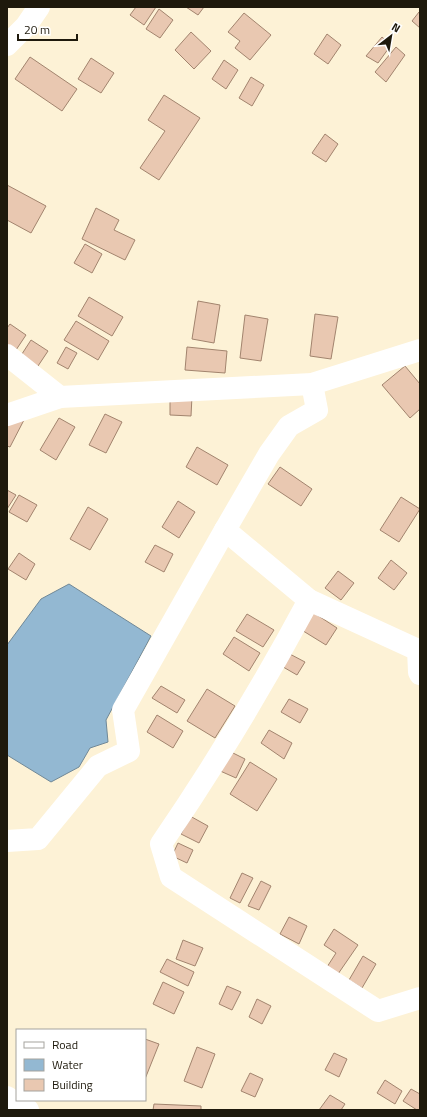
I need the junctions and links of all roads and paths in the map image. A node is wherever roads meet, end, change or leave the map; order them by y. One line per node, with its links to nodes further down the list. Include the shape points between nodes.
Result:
1 (39, 7): 2 (street, via 26,26)
2 (7, 45)
3 (420, 350): 5 (street)
4 (7, 355): 6 (street)
5 (312, 384): 6 (street); 8 (street, via 317,410 289,426 269,454)
6 (60, 397): 7 (street)
7 (7, 415)
8 (225, 530): 9 (street); 12 (street, via 123,710 129,751 98,766 38,839)
9 (309, 600): 10 (street); 13 (street, via 275,663 161,844 170,877 378,1011)
10 (419, 648): 11 (street)
11 (420, 674)
12 (7, 841)
13 (420, 998)
14 (7, 1097): 15 (street)
15 (28, 1110)

